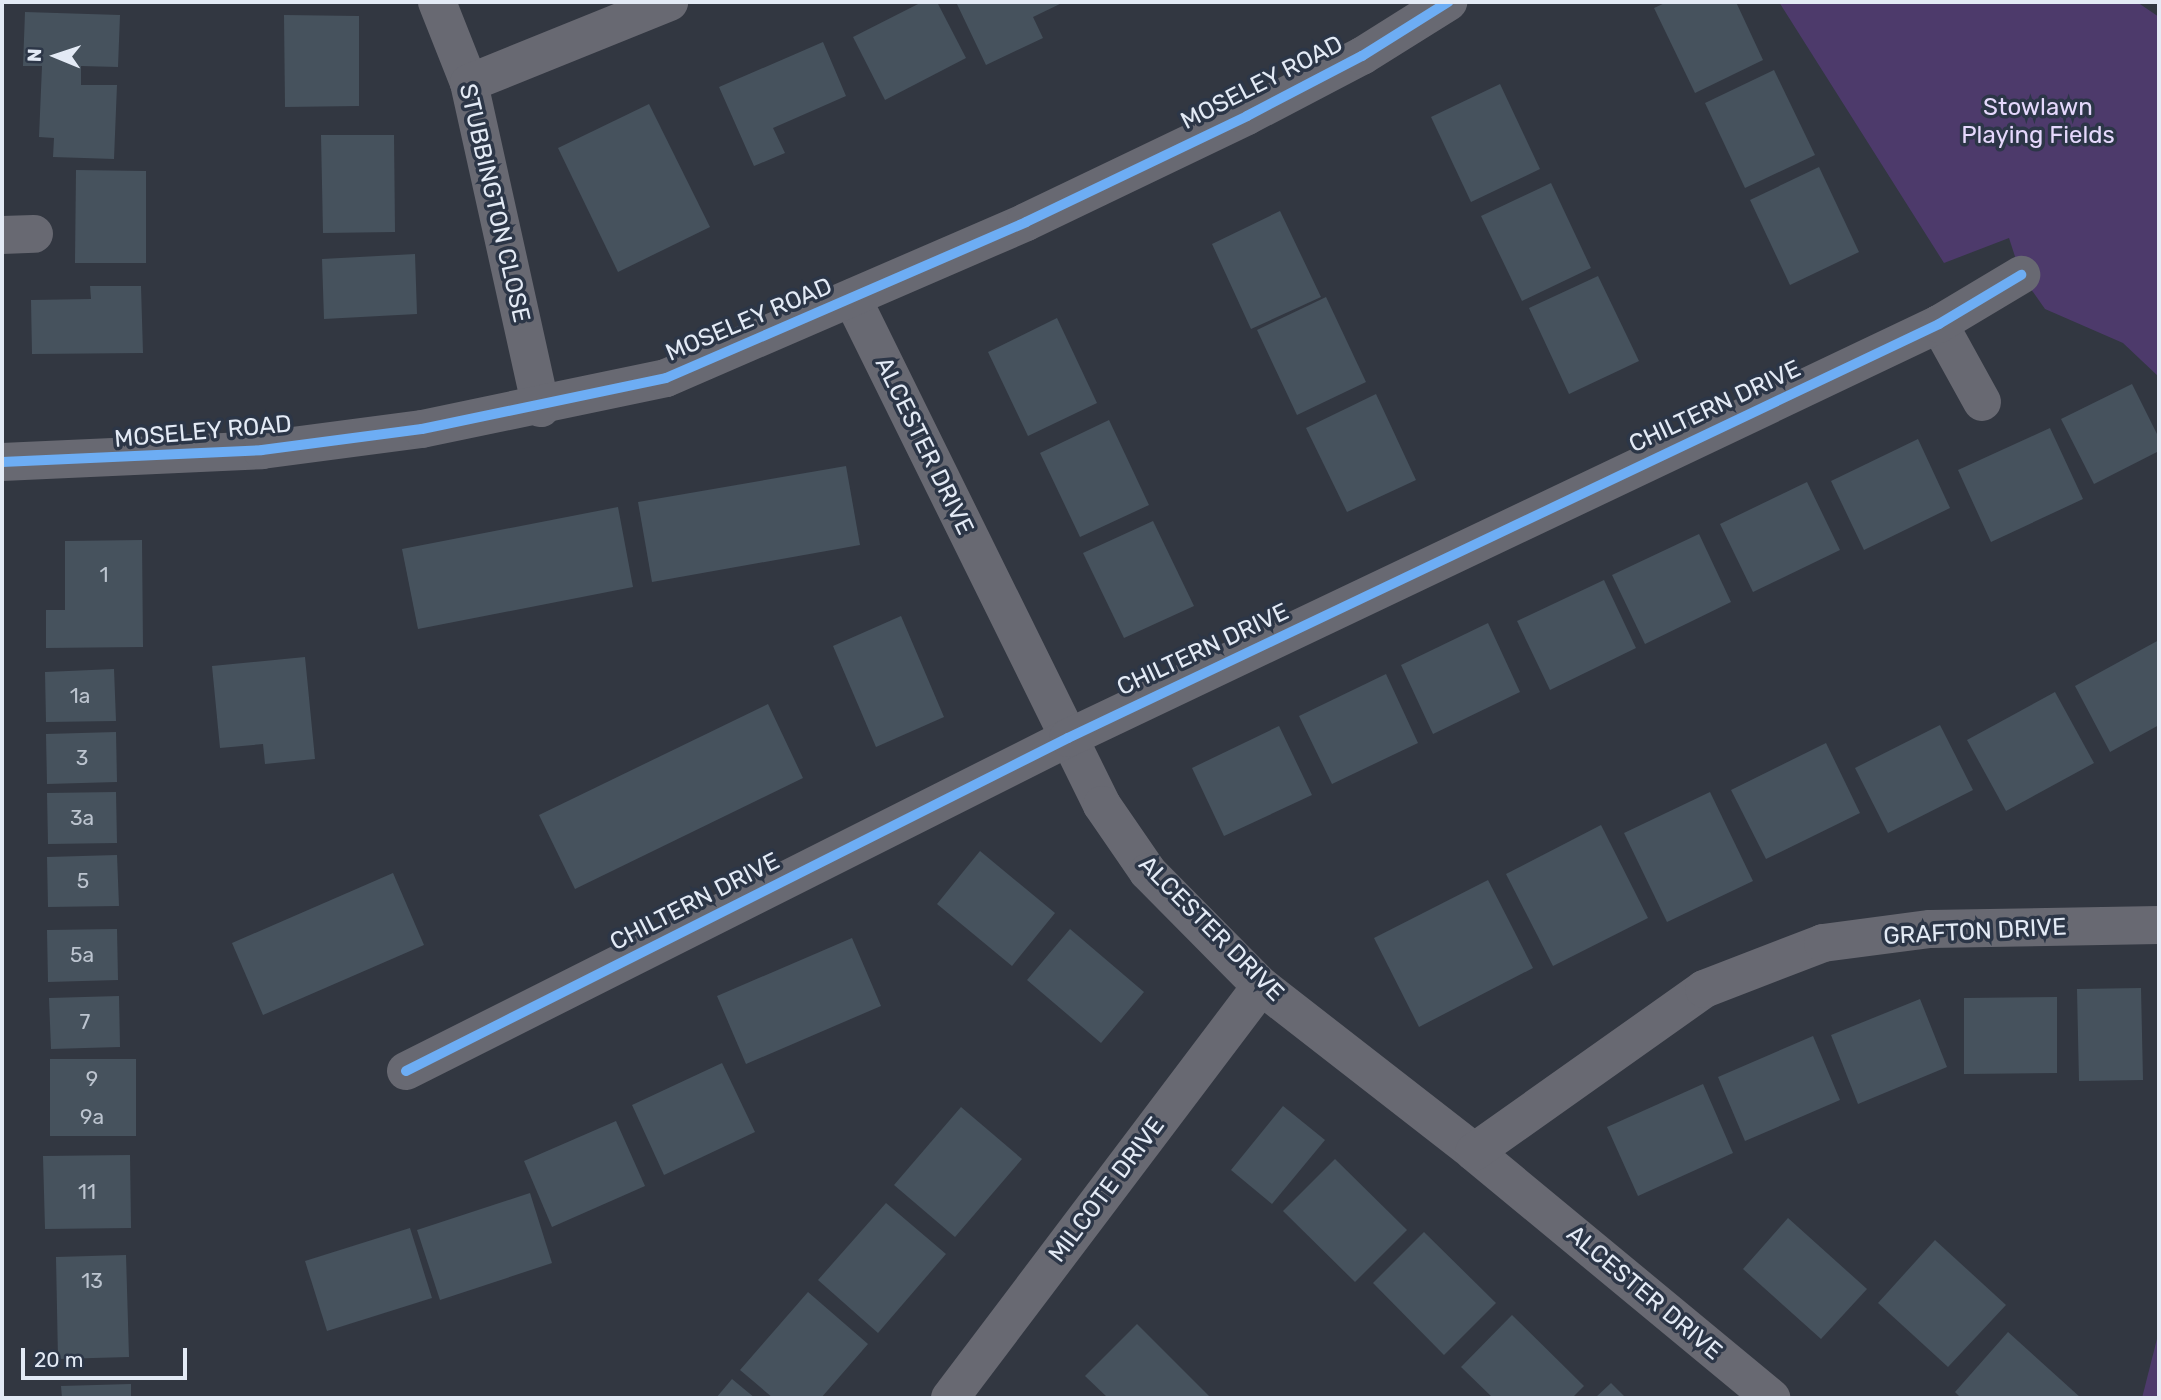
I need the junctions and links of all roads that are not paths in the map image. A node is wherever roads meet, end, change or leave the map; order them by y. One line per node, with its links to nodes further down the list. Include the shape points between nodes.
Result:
1 (437, 2): 4 (street, STUBBINGTON CLOSE)
2 (669, 2): 4 (street)
3 (1448, 2): 6 (street, MOSELEY ROAD, via 1362,56 1247,117)
4 (469, 83): 9 (street, STUBBINGTON CLOSE)
5 (2021, 275): 7 (street, CHILTERN DRIVE)
6 (852, 298): 9 (street, MOSELEY ROAD, via 666,378); 11 (street, ALCESTER DRIVE)
7 (1939, 324): 8 (street); 11 (street, CHILTERN DRIVE)
8 (1982, 402)
9 (541, 408): 10 (street, MOSELEY ROAD, via 262,450)
10 (2, 463)
11 (1068, 738): 13 (street, ALCESTER DRIVE, via 1102,805 1148,872); 14 (street, CHILTERN DRIVE)
12 (2159, 925): 15 (street, GRAFTON DRIVE, via 1930,929 1823,943 1704,989)
13 (1261, 986): 15 (street, ALCESTER DRIVE); 16 (street, MILCOTE DRIVE)
14 (406, 1071)
15 (1474, 1152): 17 (street, ALCESTER DRIVE)
16 (953, 1397)
17 (1771, 1398)

